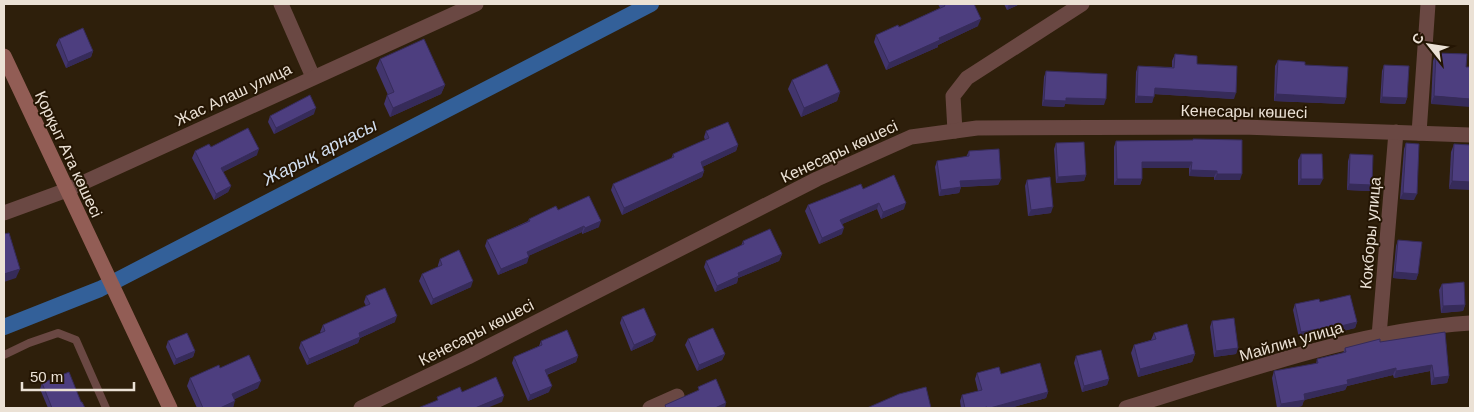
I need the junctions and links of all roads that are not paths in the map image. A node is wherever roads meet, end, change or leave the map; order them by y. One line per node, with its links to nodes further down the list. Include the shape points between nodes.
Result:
1 (281, 4): 6 (street)
2 (476, 4): 6 (street, Жас Алаш улица)
3 (1082, 4): 7 (street, via 967,78 952,96)
4 (1428, 4): 9 (street)
5 (4, 56): 11 (main road, Қорқыт Ата көшесі)
6 (313, 77): 11 (street, Жас Алаш улица)
7 (955, 130): 8 (street, Кенесары көшесі, via 1242,127); 19 (street, Кенесары көшесі, via 911,136 817,179)
8 (1396, 132): 9 (street, Кенесары көшесі); 14 (street, Кокборы улица)
9 (1419, 133): 10 (street, Кенесары көшесі)
10 (1470, 135)
11 (67, 190): 12 (street, Жас Алаш улица); 18 (main road, Қорқыт Ата көшесі)
12 (4, 213)
13 (1470, 323): 14 (street, Майлин улица, via 1431,326)
14 (1379, 336): 21 (street, Майлин улица, via 1326,347)
15 (4, 354): 17 (lane, via 58,332 76,340)
16 (677, 396): 20 (street)
17 (106, 408)
18 (170, 408)
19 (361, 408)
20 (650, 408)
21 (1126, 408)

